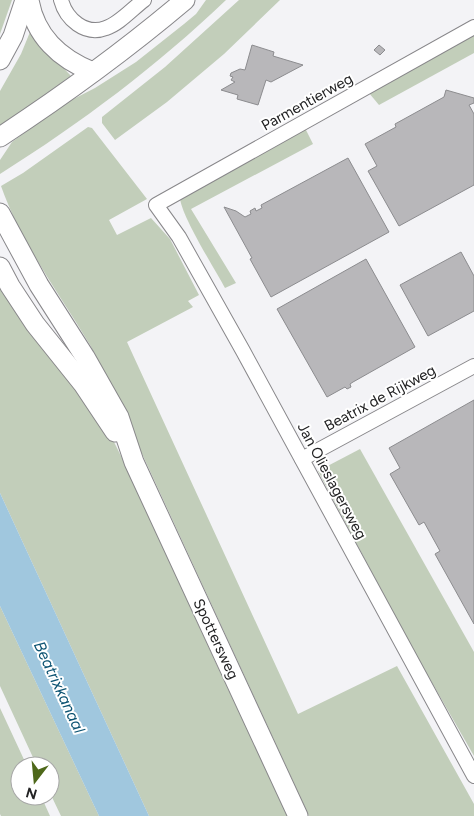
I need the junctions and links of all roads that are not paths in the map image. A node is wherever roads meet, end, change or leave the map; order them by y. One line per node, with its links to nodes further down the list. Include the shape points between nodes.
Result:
1 (25, 0): 7 (main road, via 13,36)
2 (29, 0): 8 (main road, via 37,26 47,41 68,60)
3 (61, 0): 4 (street, via 71,20 86,28 100,30)
4 (144, 0)
5 (185, 0): 8 (main road)
6 (474, 28): 10 (street, Parmentierweg)
7 (0, 60)
8 (93, 72): 9 (main road)
9 (0, 137)
10 (156, 205): 14 (street, Jan Olieslagersweg, via 179,237)
11 (0, 213): 15 (main road, Spottersweg, via 112,403)
12 (0, 267): 15 (main road, Spottersweg, via 35,324 83,384)
13 (474, 366): 14 (street, Beatrix de Rijkweg)
14 (302, 459): 16 (street, Jan Olieslagersweg)
15 (134, 462): 17 (main road, Spottersweg)
16 (474, 776)
17 (298, 816)

